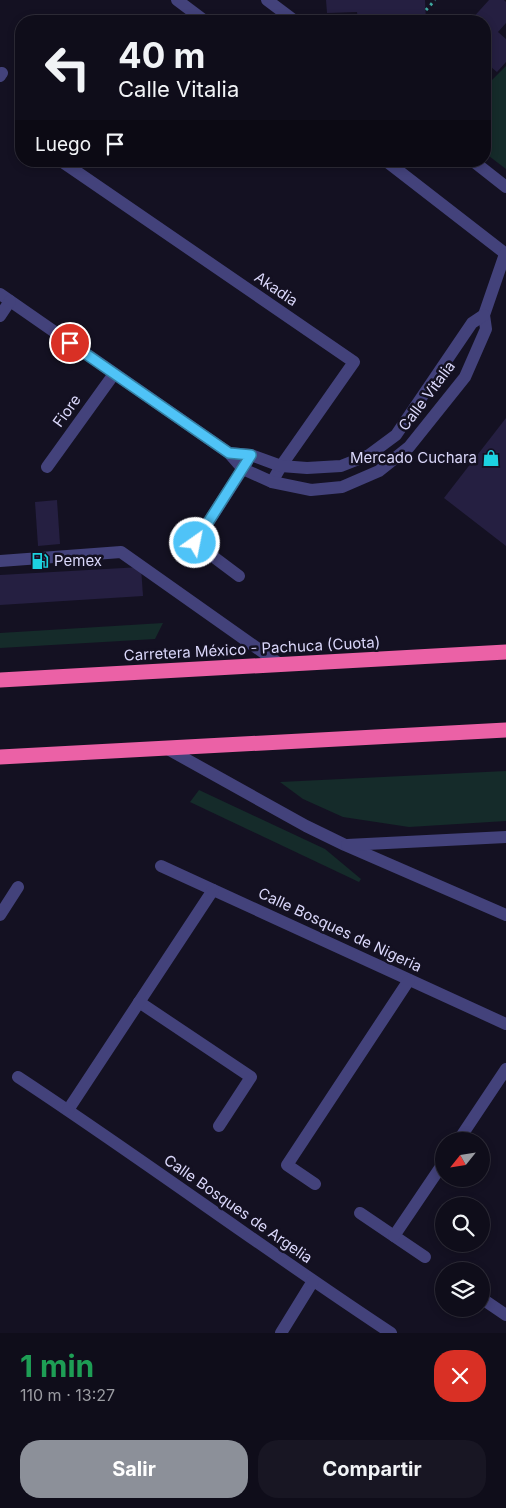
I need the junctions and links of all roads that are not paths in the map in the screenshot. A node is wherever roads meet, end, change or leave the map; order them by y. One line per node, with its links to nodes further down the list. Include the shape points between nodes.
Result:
1 (177, 0): 3 (street)
2 (268, 0): 4 (street)
3 (197, 15)
4 (287, 15)
5 (70, 167): 18 (street, Akadia, via 354,362)
6 (394, 167): 9 (street)
7 (481, 167): 8 (street)
8 (506, 187)
9 (506, 254): 11 (street, Calle Vitalia)
10 (5, 298): 12 (street); 13 (street, Calle Vitalia)
11 (484, 315): 14 (street, Calle Vitalia, via 472,323); 15 (street, Calle Vitalia, via 486,330 465,376)
12 (0, 316)
13 (114, 374): 16 (street, Calle Vitalia); 19 (street, Fiore)
14 (396, 435): 15 (street); 18 (street, Calle Vitalia, via 369,455 341,466)
15 (409, 447): 21 (street, Calle Vitalia, via 379,471 342,487 311,490)
16 (229, 453): 17 (street, Calle Vitalia); 20 (street, Calle Vitalia)
17 (251, 455): 18 (street, Calle Vitalia); 20 (street)
18 (281, 466): 21 (street, Akadia)
19 (47, 467)
20 (243, 469): 21 (street, Calle Vitalia); 23 (street, via 195,543)
21 (272, 482)
22 (0, 561): 25 (street, via 121,552)
23 (239, 576)
24 (506, 652): 25 (highway, Carretera México - Pachuca (Cuota))
25 (282, 665): 26 (highway, Carretera México - Pachuca (Cuota))
26 (0, 680)
27 (506, 730): 28 (highway)
28 (166, 748): 29 (highway); 31 (street)
29 (0, 758)
30 (506, 837): 31 (street)
31 (345, 845): 36 (street)
32 (161, 866): 34 (street, Calle Bosques de Nigeria)
33 (18, 887): 35 (street)
34 (213, 890): 37 (street, Calle Bosques de Nigeria); 38 (street)
35 (0, 915)
36 (506, 915)
37 (409, 980): 39 (street, Calle Bosques de Nigeria); 46 (street, via 287,1165)
38 (139, 1002): 42 (street); 43 (street, via 251,1077)
39 (506, 1024)
40 (506, 1069): 44 (street)
41 (18, 1077): 42 (street, Calle Bosques de Argelia)
42 (68, 1110): 50 (street, Calle Bosques de Argelia)
43 (219, 1126)
44 (464, 1132)
45 (435, 1175): 48 (street)
46 (315, 1184)
47 (360, 1213): 48 (street)
48 (394, 1236): 49 (street)
49 (425, 1257)
50 (313, 1282): 53 (street); 54 (street, Calle Bosques de Argelia)
51 (490, 1302): 52 (street)
52 (504, 1309)
53 (281, 1333)
54 (391, 1333)

